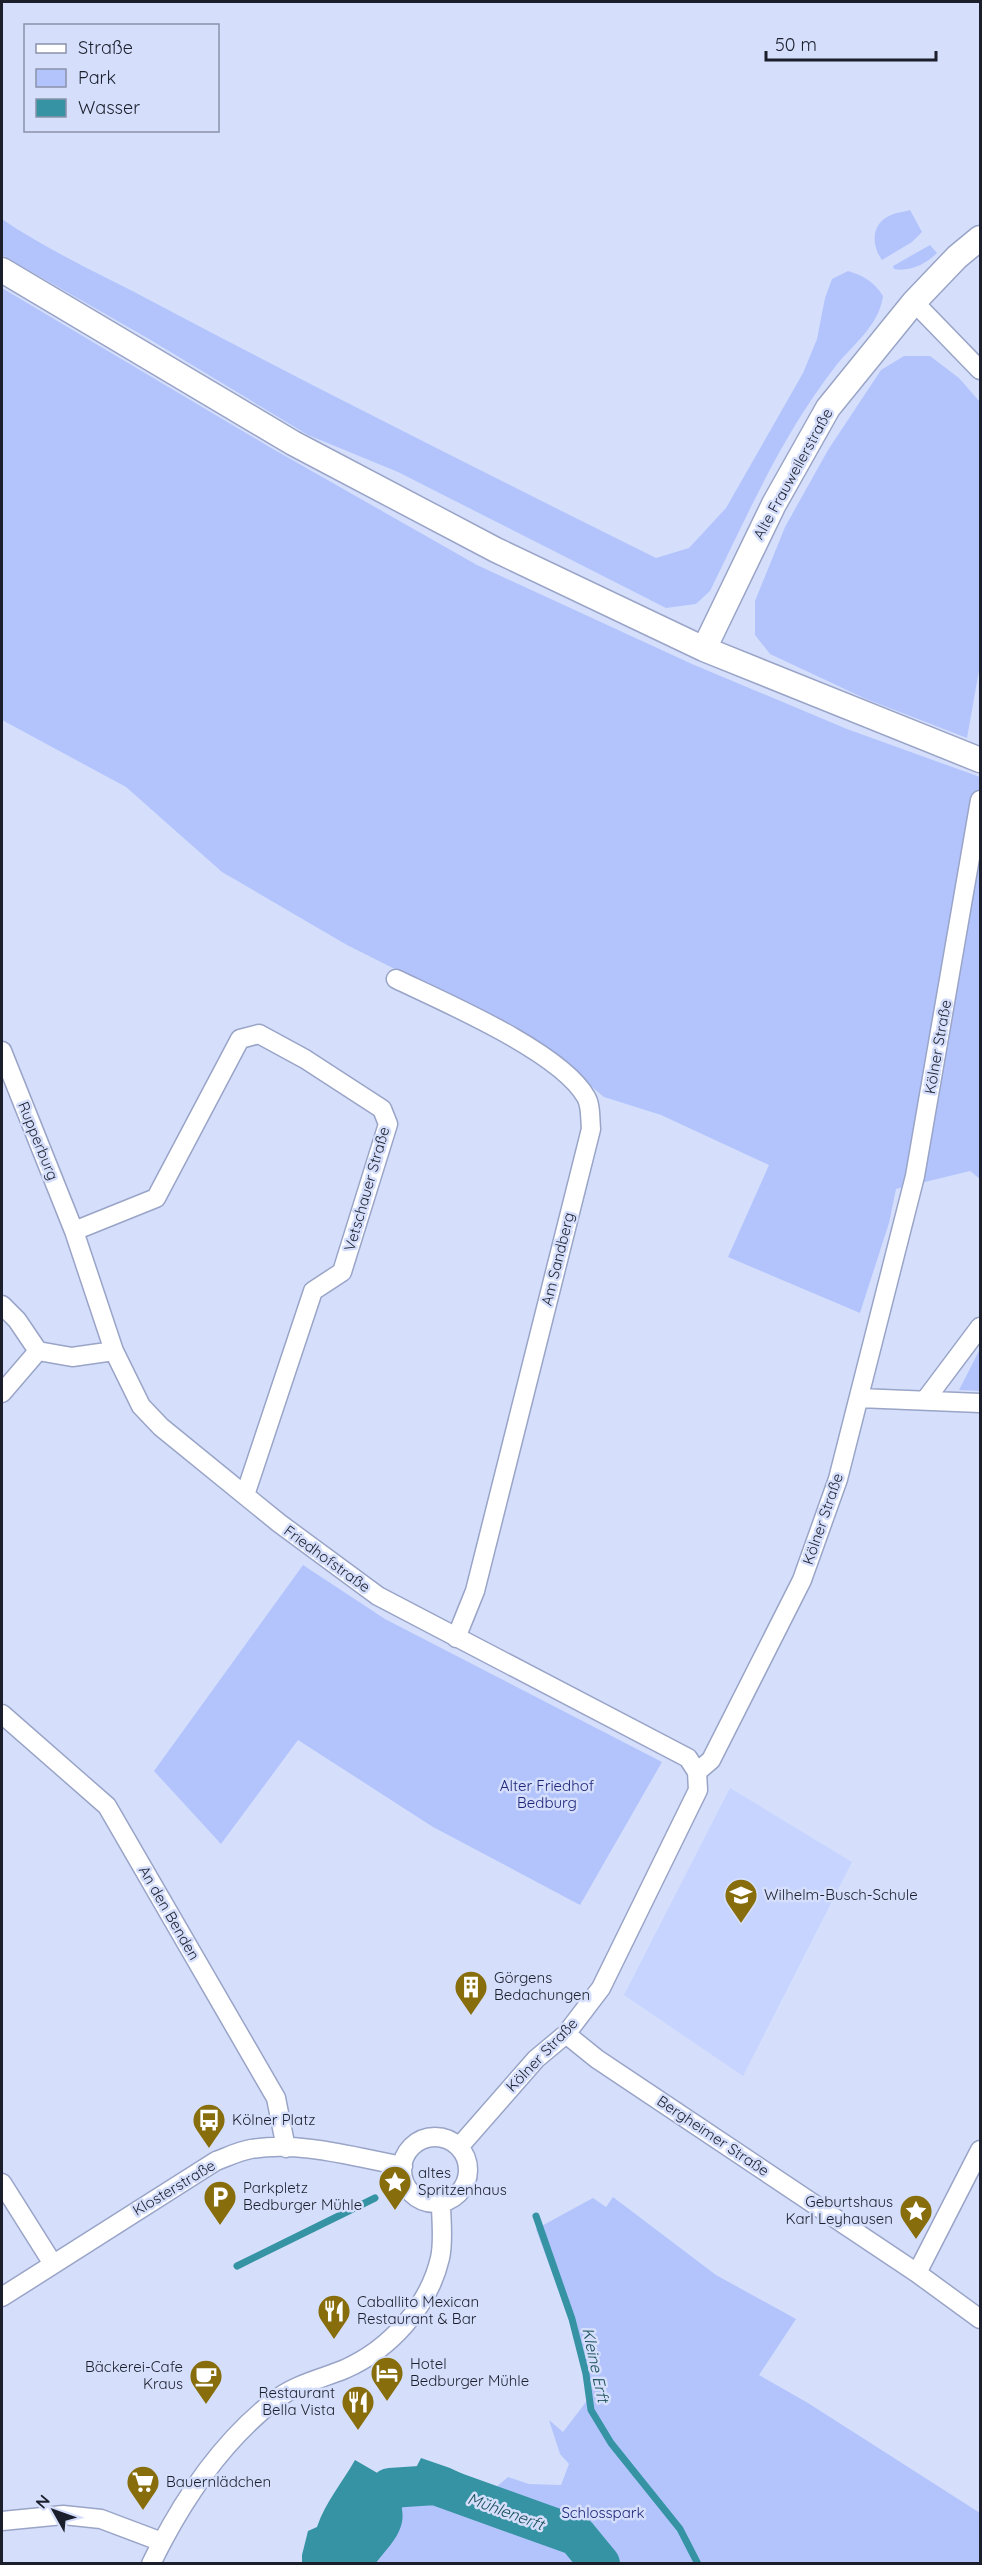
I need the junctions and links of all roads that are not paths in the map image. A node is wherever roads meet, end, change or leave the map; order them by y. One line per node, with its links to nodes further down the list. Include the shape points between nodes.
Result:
1 (981, 238): 3 (main road, Alte Frauweilerstraße)
2 (2, 270): 5 (main road, via 293,443 496,550)
3 (914, 302): 4 (street); 5 (main road, Alte Frauweilerstraße, via 828,408 774,504)
4 (981, 370)
5 (704, 649): 6 (main road)
6 (981, 760)
7 (981, 801): 16 (street, Kölner Straße, via 915,1176)
8 (396, 979): 20 (street, Am Sandberg, via 535,1050 588,1099 591,1129 475,1591)
9 (2, 1051): 10 (street, Rupperburg)
10 (74, 1231): 14 (street, Friedhofstraße); 19 (street, Vetschauer Straße, via 156,1198 240,1039 259,1034 382,1109 388,1124 342,1272 313,1291)
11 (2, 1305): 13 (street)
12 (981, 1327): 17 (street)
13 (38, 1351): 14 (street, via 72,1357); 15 (street)
14 (114, 1351): 19 (street, Friedhofstraße, via 141,1406)
15 (2, 1393)
16 (859, 1398): 17 (street); 22 (street, Kölner Straße, via 838,1479 802,1580 711,1760)
17 (926, 1399): 18 (street)
18 (981, 1403)
19 (245, 1495): 20 (street, Friedhofstraße, via 378,1596)
20 (456, 1638): 22 (street, Friedhofstraße, via 688,1758)
21 (2, 1714): 25 (street, An den Benden, via 107,1806 276,2098)
22 (697, 1772): 23 (street, Kölner Straße, via 698,1790 601,1988)
23 (566, 2034): 24 (street, Kölner Straße, via 536,2059); 31 (street, Bergheimer Straße, via 597,2059)
24 (459, 2147): 27 (street, via 441,2138 420,2141 411,2148); 29 (street, via 468,2165 465,2185)
25 (286, 2148): 27 (street, Klosterstraße, via 332,2152); 30 (street, Klosterstraße, via 250,2149 216,2161)
26 (981, 2150): 31 (street)
27 (403, 2166): 29 (street, via 403,2176 412,2194 430,2203)
28 (2, 2183): 30 (street)
29 (441, 2203): 35 (street, via 440,2257 426,2295 411,2318 390,2340 358,2363 296,2387 243,2428 183,2502)
30 (54, 2264): 32 (street, Klosterstraße)
31 (917, 2273): 33 (street, Bergheimer Straße)
32 (2, 2297)
33 (981, 2319)
34 (2, 2521): 35 (street, via 63,2515 101,2519)
35 (162, 2542): 36 (street)
36 (151, 2564)

